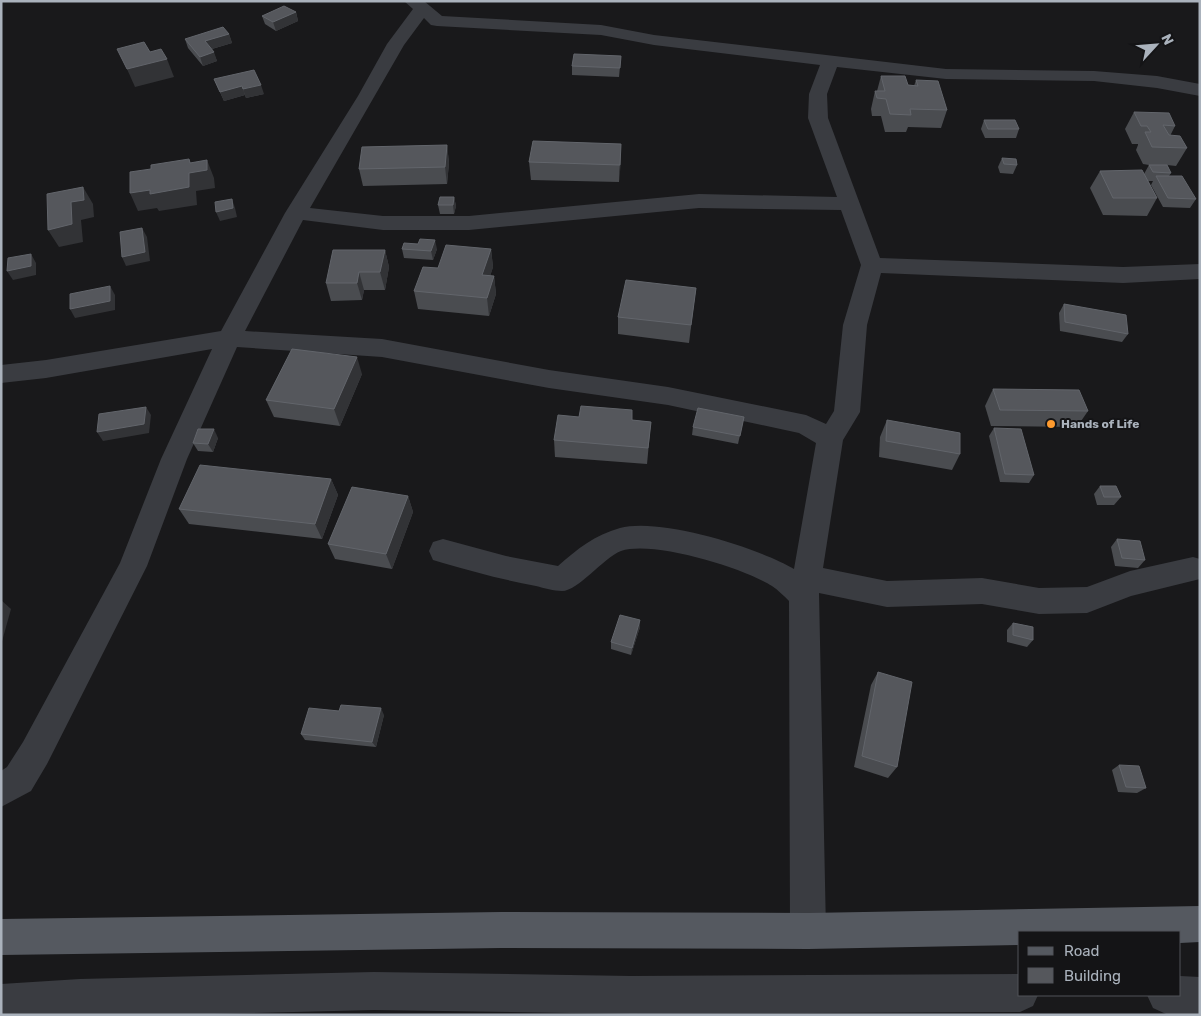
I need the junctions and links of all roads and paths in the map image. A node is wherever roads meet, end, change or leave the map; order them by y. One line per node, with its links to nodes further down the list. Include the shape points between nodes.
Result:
1 (417, 5): 2 (street, via 437,21 601,30 654,40); 5 (street, via 367,96)
2 (830, 61): 3 (street, via 946,74 1094,76); 4 (street, via 818,94 818,118)
3 (1200, 90)
4 (849, 204): 5 (street, via 699,201 470,223 383,223); 6 (street)
5 (296, 213): 8 (street)
6 (872, 265): 7 (street, via 1123,275); 10 (street, via 855,325 847,412)
7 (1200, 271)
8 (230, 338): 9 (street); 10 (street, via 382,348 549,379 668,396 806,425); 14 (street, via 174,459 133,566 35,753 19,779)
9 (1, 374)
10 (830, 440): 13 (street)
11 (443, 551): 13 (street, via 563,579 609,543 638,535 663,538 729,556)
12 (1193, 569): 13 (street, via 1130,584 1087,600 1039,601 982,591 887,594)
13 (806, 587): 16 (street)
14 (1, 790)
15 (1200, 924): 16 (main road)
16 (808, 931): 17 (main road, via 500,930)
17 (1, 937)
18 (1018, 993): 21 (street, via 632,995 374,991)
19 (1181, 995): 20 (street)
20 (1200, 996)
21 (1, 1003)

